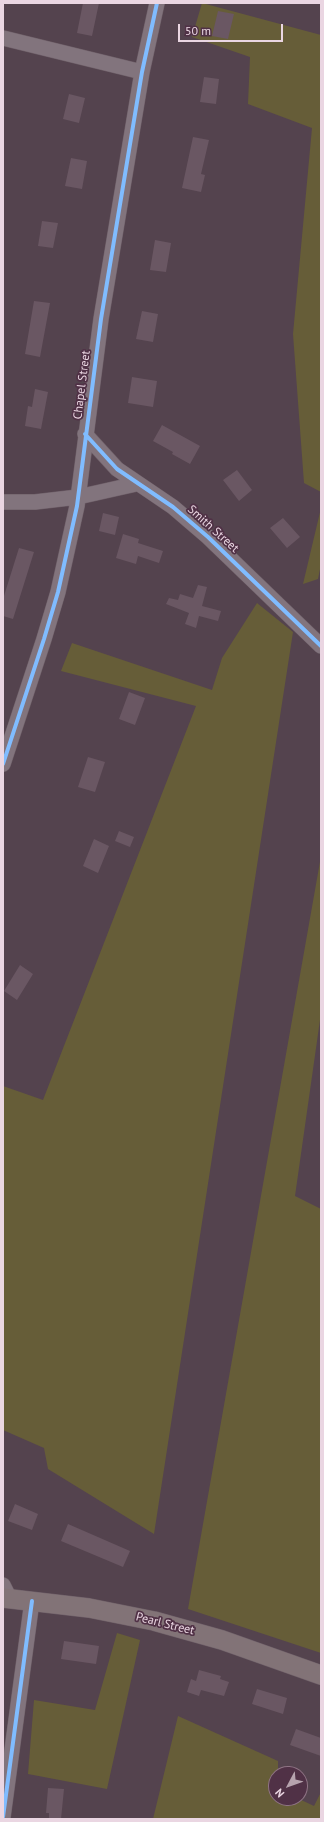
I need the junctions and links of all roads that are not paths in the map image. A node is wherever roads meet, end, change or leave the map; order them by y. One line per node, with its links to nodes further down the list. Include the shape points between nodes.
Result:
1 (157, 3): 3 (street, Chapel Street)
2 (3, 38): 3 (street)
3 (142, 72): 4 (street, Chapel Street, via 102,312)
4 (85, 434): 5 (street, Smith Street, via 108,461); 6 (street, Chapel Street)
5 (136, 484): 6 (street); 8 (street, Smith Street, via 173,507 208,537)
6 (78, 497): 7 (street, via 35,502); 9 (street, Chapel Street, via 56,597)
7 (3, 502)
8 (321, 646)
9 (3, 764)
10 (5, 1594): 11 (main road, Pearl Street)
11 (32, 1601): 12 (main road, Pearl Street, via 89,1608 154,1621 222,1640); 13 (street)
12 (321, 1676)
13 (3, 1818)

